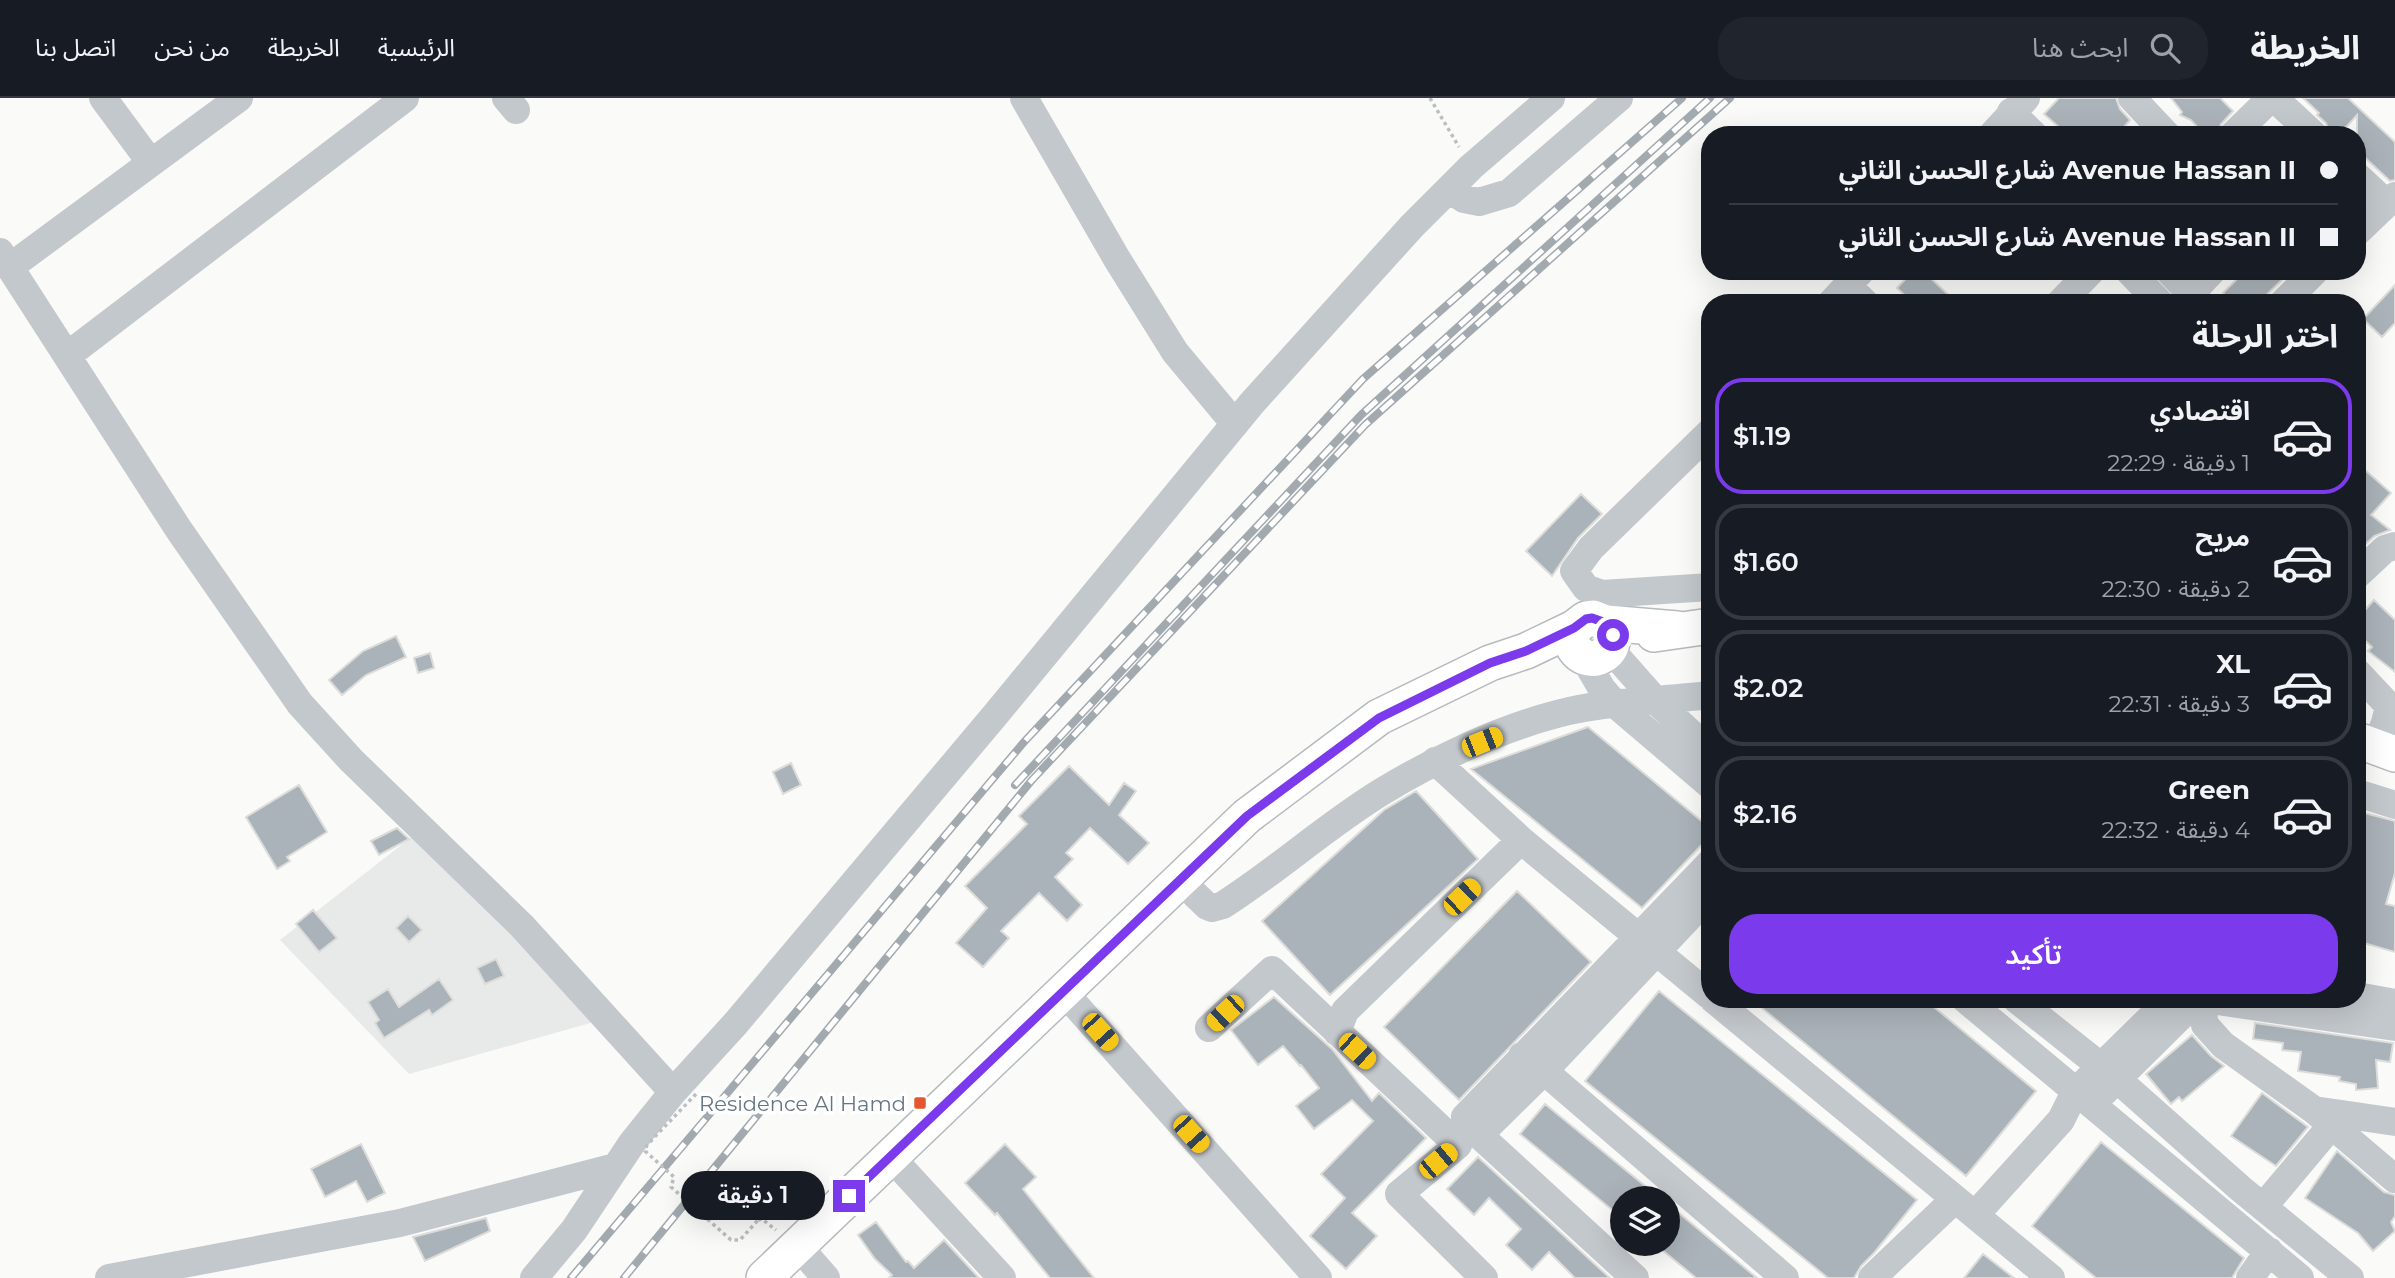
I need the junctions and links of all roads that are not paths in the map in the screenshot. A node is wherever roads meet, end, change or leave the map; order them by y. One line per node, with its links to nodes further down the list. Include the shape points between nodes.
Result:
1 (103, 98): 15 (street)
2 (239, 98): 15 (street)
3 (405, 98): 29 (street)
4 (1024, 98): 30 (street, via 1175,352)
5 (1551, 98): 17 (street)
6 (1619, 98): 17 (street, via 1509,193 1479,202)
7 (2132, 98): 12 (street)
8 (2273, 98): 13 (street); 14 (street)
9 (2019, 105): 10 (street); 11 (street)
10 (2000, 126)
11 (2030, 126)
12 (2158, 126)
13 (2243, 126)
14 (2304, 126)
15 (150, 163): 20 (street)
16 (2366, 182): 18 (street)
17 (1449, 189): 30 (street)
18 (2391, 200): 19 (street)
19 (2366, 224)
20 (5, 259): 29 (street)
21 (2082, 280): 25 (street)
22 (2138, 280): 26 (street)
23 (2178, 280): 27 (street)
24 (2305, 280): 28 (street)
25 (2069, 294)
26 (2151, 294)
27 (2192, 294)
28 (2291, 294)
29 (68, 355): 70 (street, via 179,530 308,714)
30 (1235, 424): 70 (street, via 736,1023)
31 (1701, 441): 34 (street, via 1591,548)
32 (2395, 546): 33 (street)
33 (2366, 567)
34 (1574, 572): 35 (street, via 1586,588 1602,594); 37 (street, via 1570,596)
35 (1701, 588)
36 (1693, 628): 37 (main road)
37 (1591, 639): 40 (street); 41 (street, via 1602,689); 51 (main road, via 1490,663 1379,718 1247,816)
38 (2366, 681): 42 (street)
39 (1701, 696): 40 (street)
40 (1656, 701): 41 (street); 43 (street)
41 (1615, 704): 45 (street, via 1529,722); 46 (street)
42 (2392, 706): 44 (street)
43 (1701, 743)
44 (2376, 747)
45 (1435, 761): 49 (street); 51 (street, via 1381,792 1223,905 1207,906)
46 (1701, 777)
47 (2366, 796): 48 (street)
48 (2395, 806)
49 (1521, 840): 53 (street); 67 (street, via 1345,1011)
50 (1701, 875): 53 (street)
51 (1181, 881): 55 (main road)
52 (1701, 902): 53 (street)
53 (1647, 944): 54 (street); 68 (street)
54 (1701, 989)
55 (1063, 991): 74 (main road); 86 (street)
56 (2366, 998): 57 (street)
57 (2395, 1003)
58 (1724, 1008): 77 (street)
59 (1976, 1008): 71 (street)
60 (2027, 1008): 69 (street)
61 (2163, 1008): 69 (street)
62 (2191, 1008): 69 (street)
63 (2203, 1008): 72 (street, via 2206,1025 2223,1045)
64 (2264, 1008): 65 (street)
65 (2395, 1027)
66 (1209, 1028): 67 (street, via 1272,970)
67 (1337, 1032): 87 (street, via 1458,1145 1399,1194)
68 (1533, 1063): 88 (street, via 1480,1134); 89 (street)
69 (2108, 1074): 71 (street); 78 (street)
70 (685, 1093): 75 (street)
71 (2083, 1098): 77 (street); 80 (street)
72 (2322, 1118): 73 (street); 76 (street); 78 (street)
73 (2395, 1122)
74 (890, 1156): 79 (main road); 85 (street)
75 (615, 1167): 81 (street, via 400,1223); 82 (street, via 574,1230)
76 (2395, 1179)
77 (1965, 1207): 90 (street); 91 (street)
78 (2263, 1207): 94 (street)
79 (797, 1245): 83 (main road); 84 (street)
80 (2269, 1251): 92 (street); 93 (street)
81 (109, 1278)
82 (534, 1278)
83 (764, 1278)
84 (826, 1278)
85 (1002, 1278)
86 (1318, 1278)
87 (1484, 1278)
88 (1635, 1278)
89 (1785, 1278)
90 (1872, 1278)
91 (2051, 1278)
92 (2250, 1278)
93 (2300, 1278)
94 (2350, 1278)

